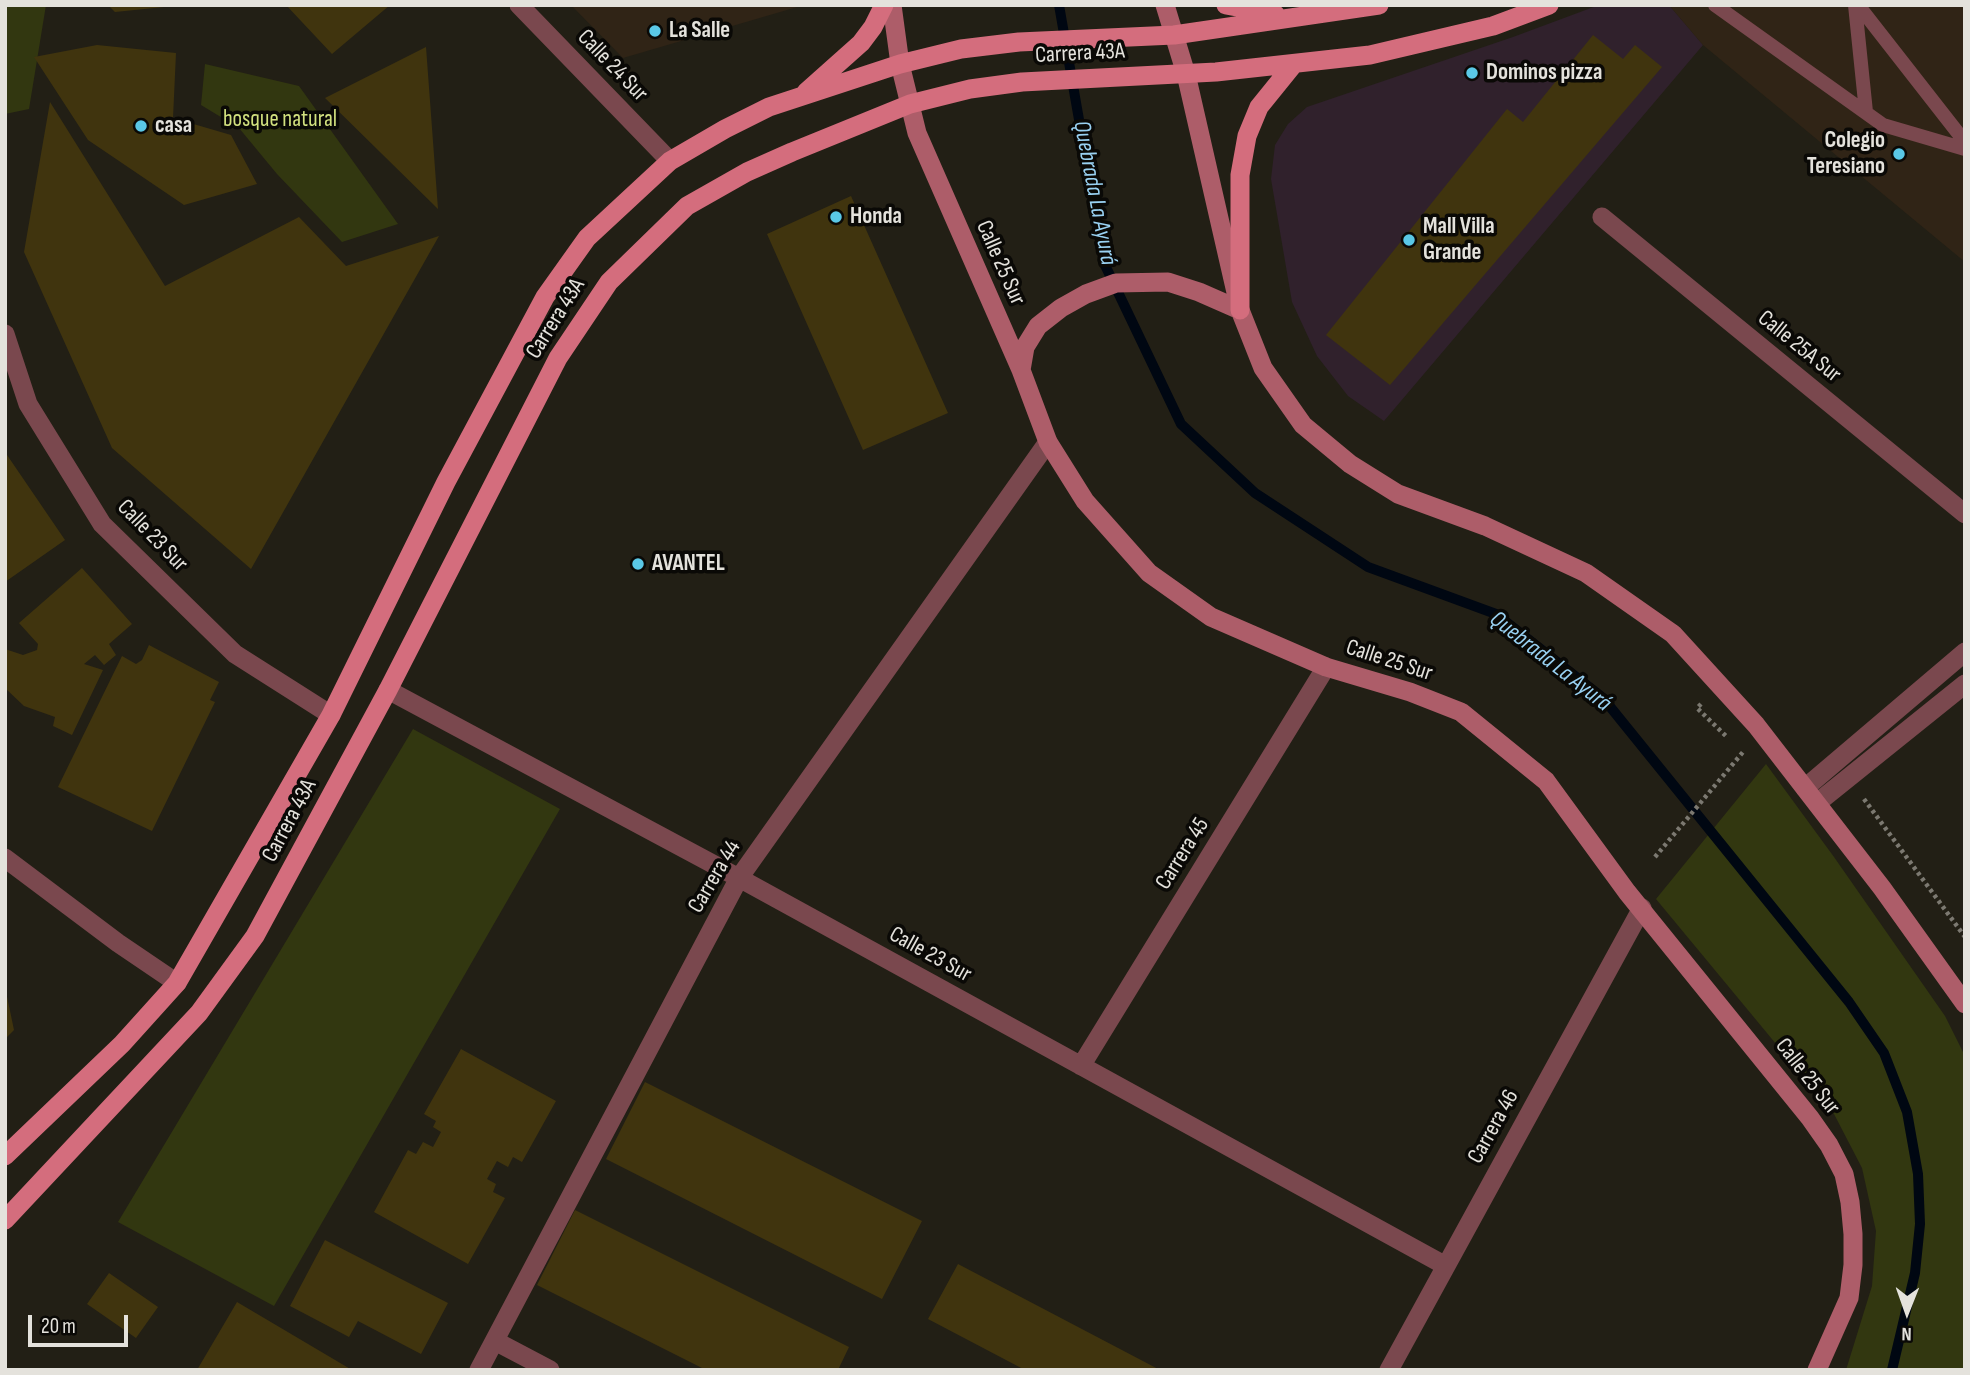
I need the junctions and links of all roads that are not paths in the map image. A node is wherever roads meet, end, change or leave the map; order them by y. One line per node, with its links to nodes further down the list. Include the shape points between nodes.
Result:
1 (519, 5): 20 (street, Calle 24 Sur)
2 (884, 5): 15 (main road, via 861,43)
3 (892, 5): 12 (main road, Calle 25 Sur)
4 (1165, 5): 11 (main road)
5 (1226, 5): 10 (main road)
6 (1379, 5): 10 (main road, Carrera 43A)
7 (1549, 5): 13 (main road, Carrera 43A, via 1436,41)
8 (1715, 5): 17 (lane)
9 (1856, 5): 17 (lane); 18 (lane)
10 (1308, 16): 11 (main road, Carrera 43A)
11 (1174, 35): 12 (main road, Carrera 43A, via 961,49); 14 (main road)
12 (900, 64): 15 (main road, Carrera 43A); 16 (main road, Calle 25 Sur)
13 (1293, 65): 14 (main road, Carrera 43A); 22 (main road, via 1259,107 1247,136 1240,176)
14 (1186, 74): 16 (main road, Carrera 43A, via 1021,82); 22 (main road)
15 (800, 97): 20 (main road, Carrera 43A, via 758,113)
16 (910, 104): 24 (main road, Calle 25 Sur, via 918,133); 30 (main road, Carrera 43A, via 758,167 687,206 609,282 558,358)
17 (1866, 112): 19 (lane, via 1883,125)
18 (1965, 142)
19 (1965, 149)
20 (670, 161): 31 (main road, Carrera 43A, via 587,238 545,297 446,482)
21 (1602, 217): 26 (street, Calle 25A Sur)
22 (1240, 310): 24 (main road, via 1168,282 1116,283 1086,294 1038,326 1025,347); 32 (main road, via 1263,368 1303,425 1350,464 1398,494 1485,526 1587,573 1673,634 1756,725)
23 (5, 334): 31 (street, Calle 23 Sur, via 28,404 102,524 235,654)
24 (1021, 370): 25 (main road, Calle 25 Sur)
25 (1048, 442): 28 (main road, Calle 25 Sur, via 1085,501 1149,573 1211,617); 34 (street, Carrera 44)
26 (1965, 514)
27 (1965, 652): 32 (street)
28 (1326, 667): 35 (main road, Calle 25 Sur, via 1461,712 1546,781); 38 (street, Carrera 45)
29 (1965, 684): 32 (street, via 1849,778)
30 (388, 690): 34 (street, Calle 23 Sur); 40 (main road, Carrera 43A, via 255,936 199,1013)
31 (331, 715): 36 (main road, Carrera 43A)
32 (1811, 796): 37 (main road)
33 (5, 858): 36 (street)
34 (739, 878): 38 (street, Calle 23 Sur); 42 (street, Carrera 44)
35 (1642, 908): 41 (street, Carrera 46); 46 (main road, Calle 25 Sur, via 1810,1118 1844,1174 1853,1234 1849,1298)
36 (177, 983): 39 (main road, Carrera 43A, via 122,1044)
37 (1965, 1004)
38 (1082, 1066): 41 (street, Calle 23 Sur)
39 (5, 1156)
40 (5, 1220)
41 (1446, 1266): 45 (street, Carrera 46)
42 (495, 1341): 43 (street, Carrera 44); 44 (street)
43 (479, 1370)
44 (550, 1370)
45 (1389, 1370)
46 (1818, 1370)

